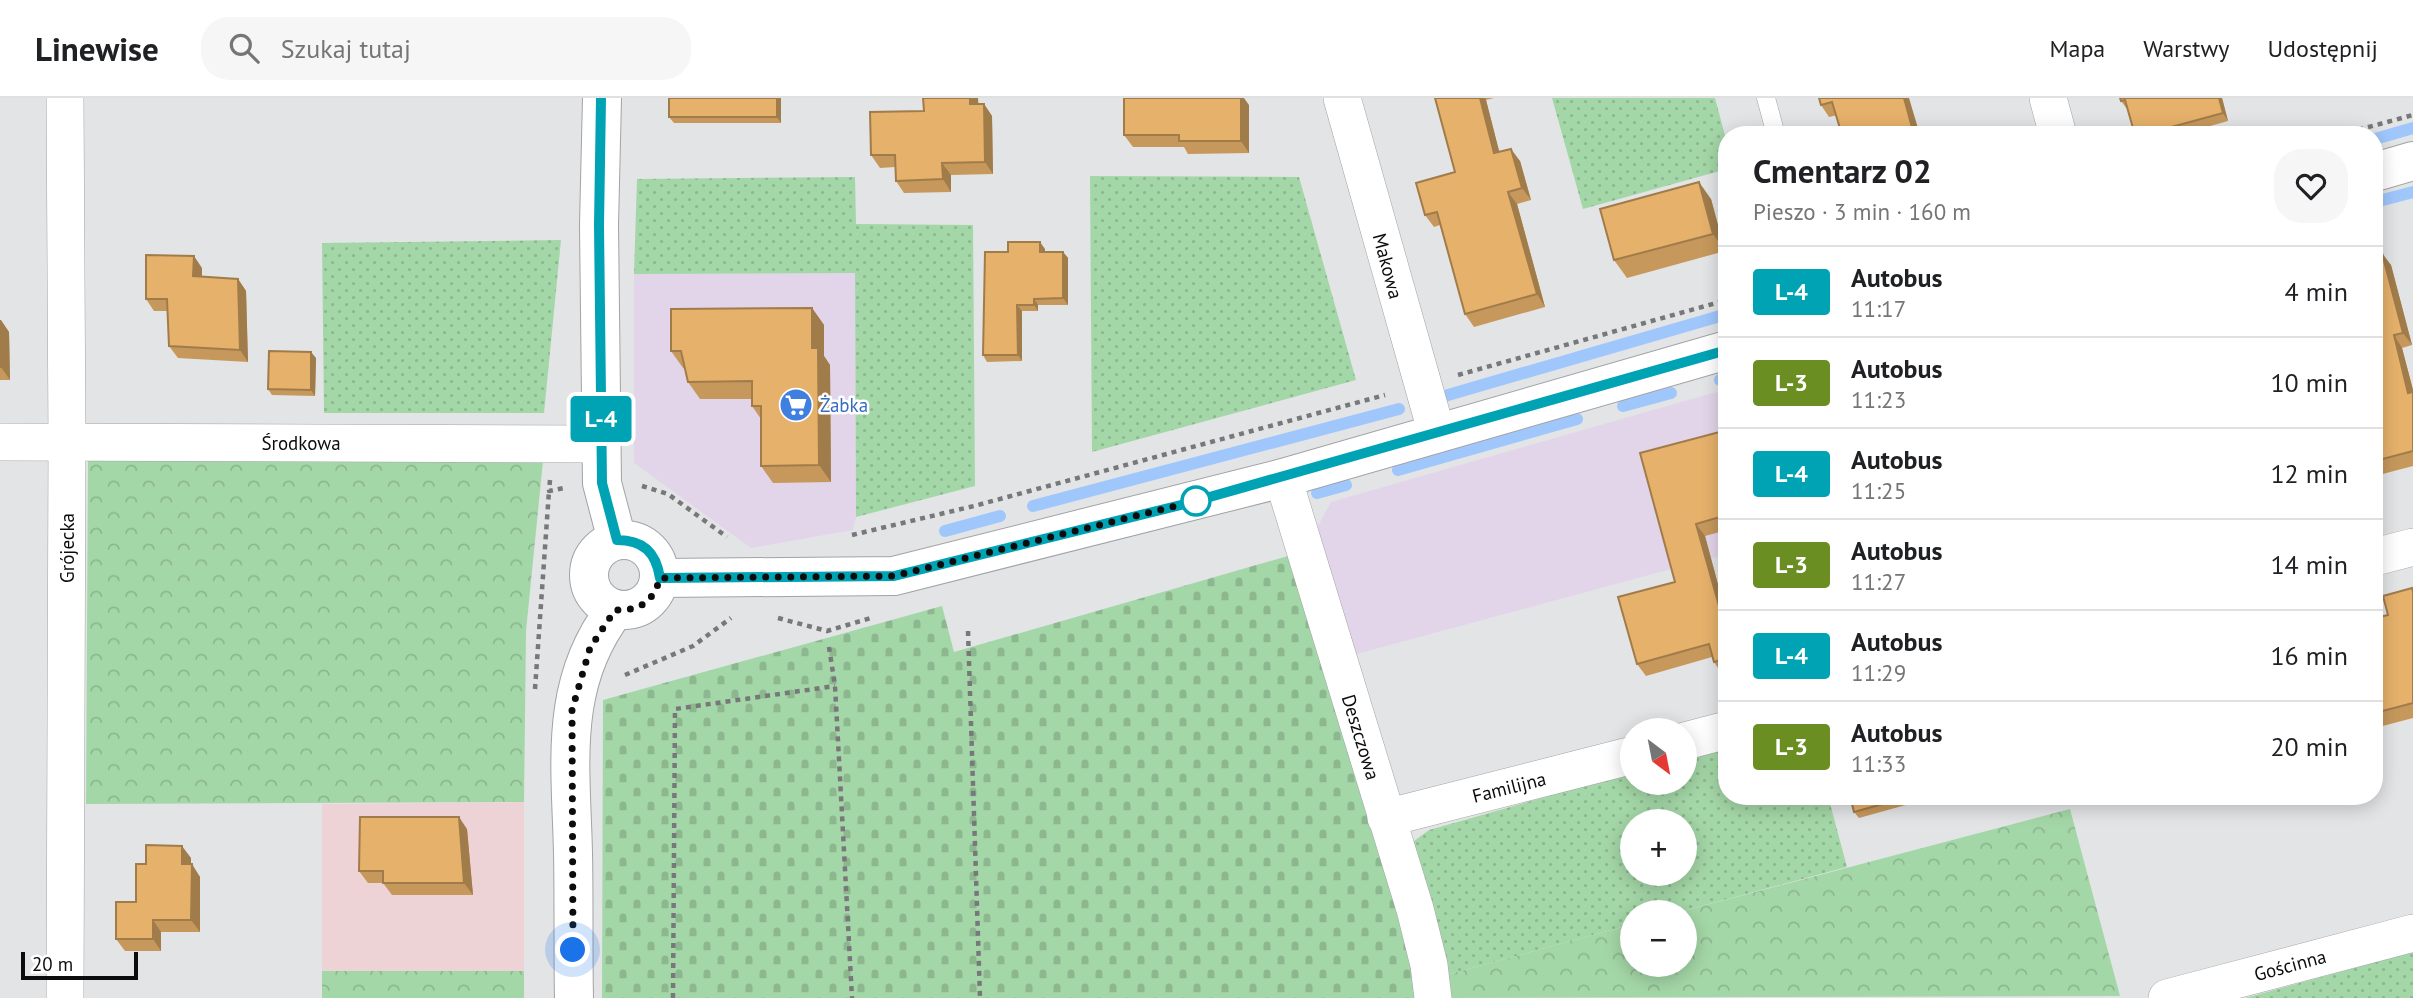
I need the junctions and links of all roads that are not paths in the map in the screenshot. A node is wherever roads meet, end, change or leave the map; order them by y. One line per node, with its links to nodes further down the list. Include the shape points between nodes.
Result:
1 (65, 98): 13 (street, Grójecka)
2 (601, 98): 14 (street)
3 (1342, 98): 11 (street, Makowa)
4 (1766, 98): 6 (lane)
5 (2048, 98): 7 (street)
6 (1774, 126)
7 (2056, 126)
8 (2413, 161): 9 (street)
9 (2383, 170)
10 (1718, 354): 11 (street)
11 (1437, 434): 15 (street)
12 (0, 442): 13 (street, Środkowa)
13 (68, 443): 14 (street, Środkowa); 26 (street, Grójecka)
14 (601, 443): 16 (street, via 602,483)
15 (1283, 478): 19 (street, via 894,576); 24 (street, Deszczowa)
16 (617, 540): 19 (street, via 634,540 648,548 658,562); 20 (street, via 600,548 589,574 598,600)
17 (2413, 547): 18 (street)
18 (2383, 555)
19 (660, 578): 20 (street, via 656,593 645,605)
20 (615, 610): 27 (street, via 597,634 577,686 570,731)
21 (1718, 732): 22 (street)
22 (1698, 738)
23 (1620, 758): 24 (street, Familijna)
24 (1386, 818): 28 (street, Deszczowa, via 1418,920)
25 (2413, 933): 29 (street, Gościnna)
26 (65, 998)
27 (574, 998)
28 (1433, 998)
29 (2167, 998)

